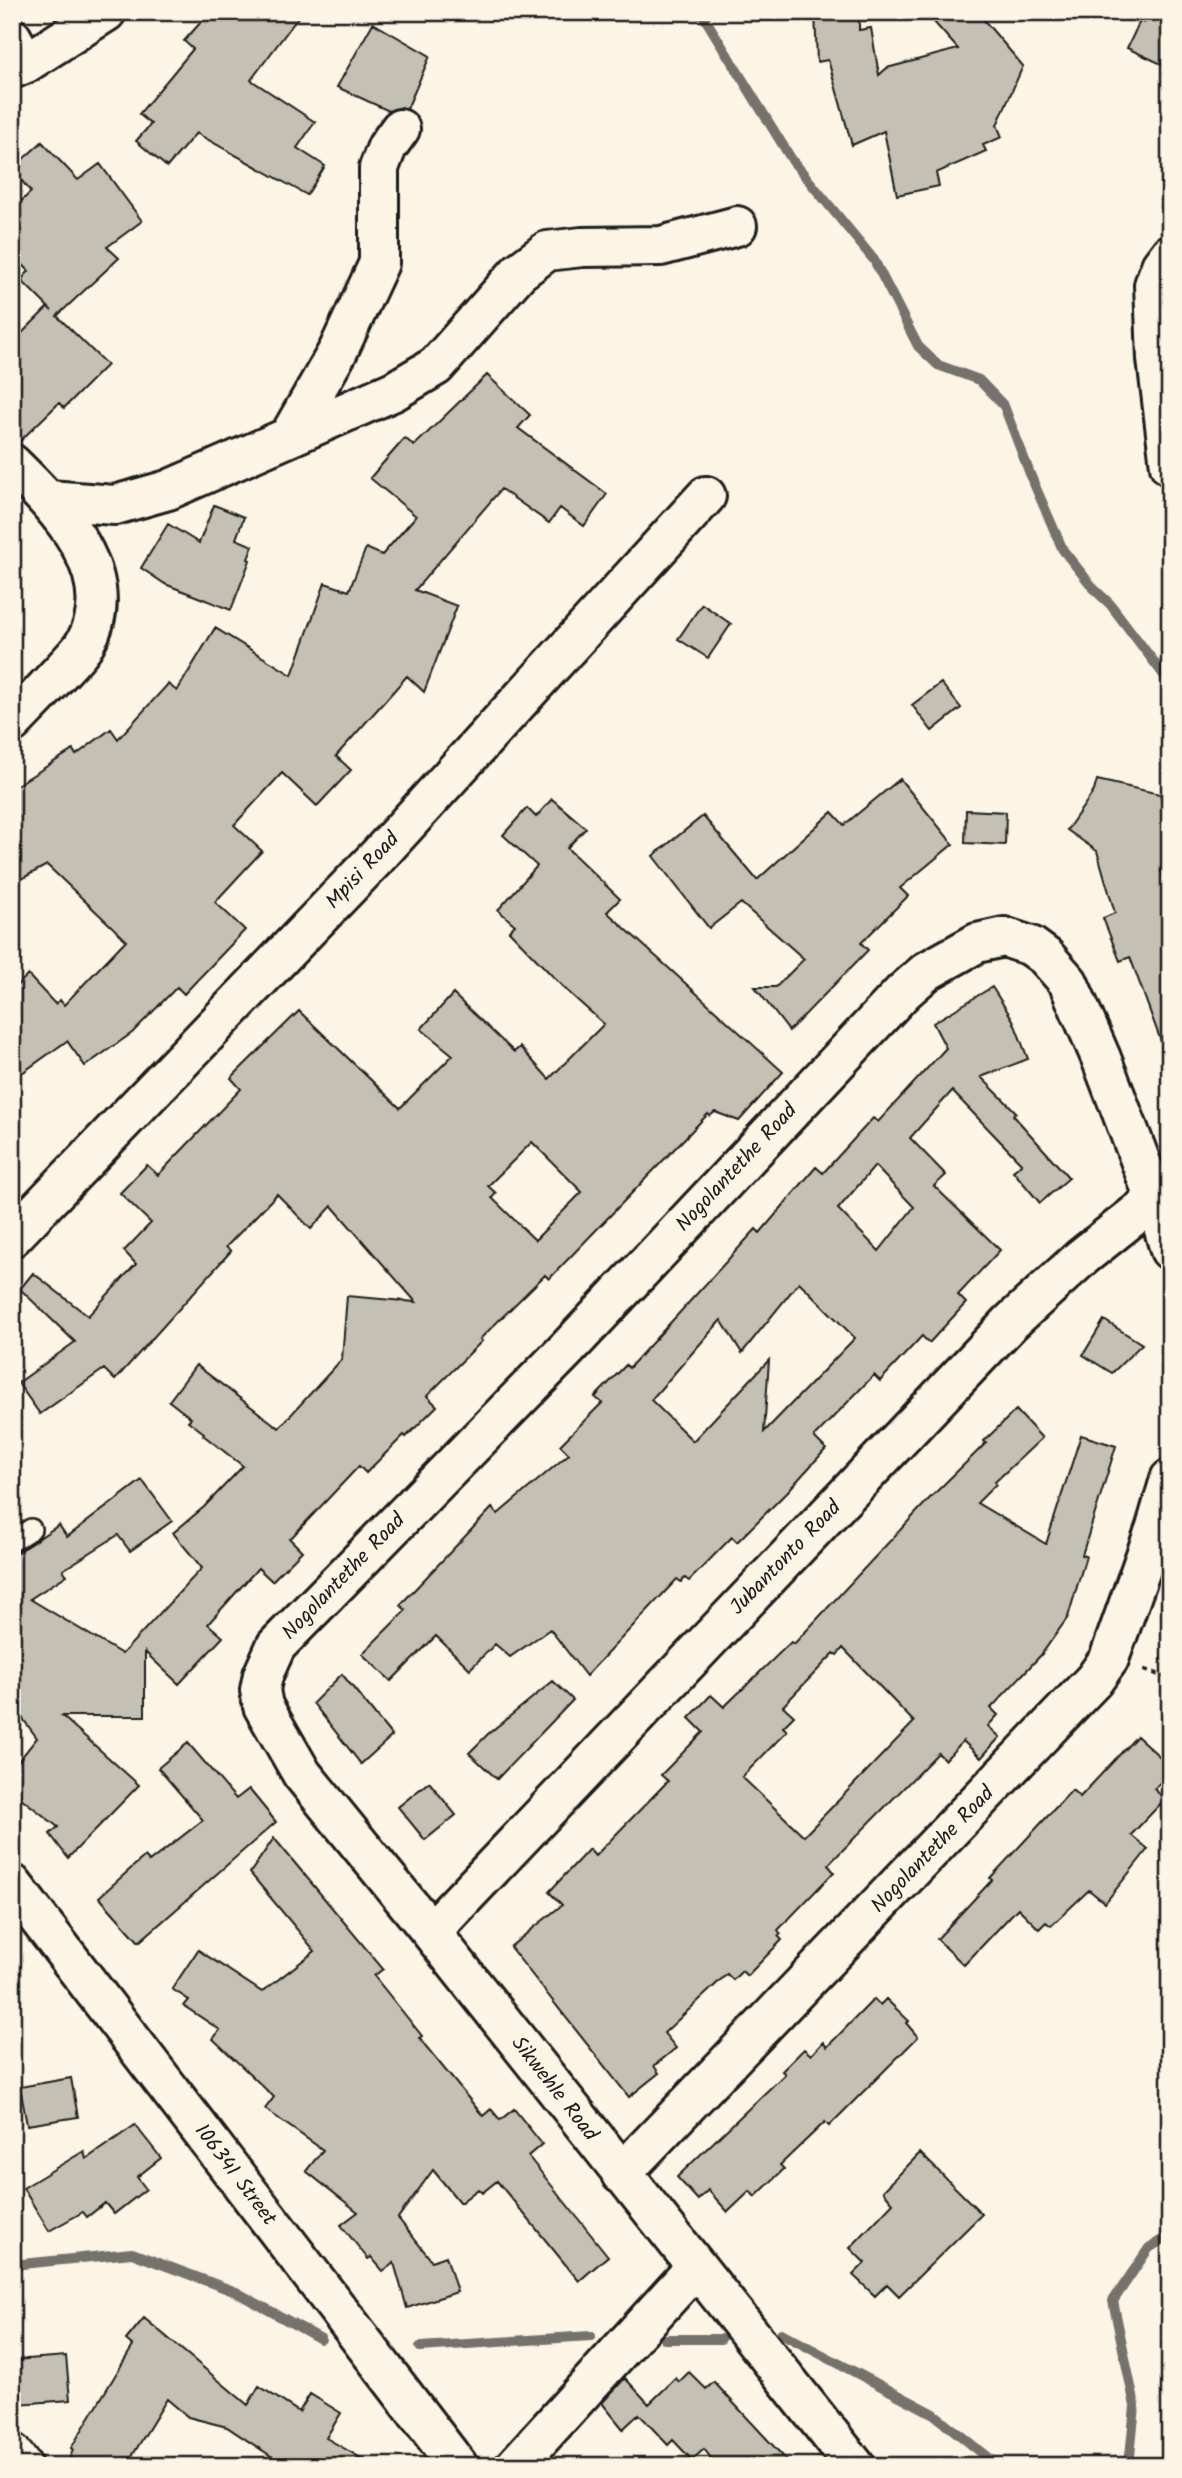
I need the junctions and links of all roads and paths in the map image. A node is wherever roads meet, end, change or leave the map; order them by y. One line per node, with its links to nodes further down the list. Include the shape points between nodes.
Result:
1 (106, 12): 2 (street)
2 (17, 57)
3 (400, 129): 6 (street, via 379,168 379,263 338,351)
4 (737, 226): 6 (street, via 661,246 547,251 519,272 436,366 383,396)
5 (1170, 254): 8 (street, via 1154,285 1157,359)
6 (290, 435): 10 (street, via 168,490 115,505)
7 (12, 464): 10 (street)
8 (1170, 466)
9 (706, 496): 13 (street, Mpisi Road, via 377,857)
10 (49, 500): 11 (street, via 86,556 95,583 94,625 84,646)
11 (12, 723)
12 (1155, 1199): 14 (street, Nogolantethe Road); 18 (street, Nogolantethe Road, via 1068,982 1031,946 1004,937 953,955 904,992 576,1339 276,1646 263,1675); 20 (street, Jubantonto Road, via 1011,1322)
13 (12, 1237)
14 (1170, 1250)
15 (1170, 1479): 21 (street, Nogolantethe Road, via 1109,1659 1094,1680)
16 (31, 1529): 17 (lane)
17 (12, 1541)
18 (263, 1706): 20 (street, Sikwehle Road, via 302,1774)
19 (12, 1884): 25 (street, 106341 Street)
20 (431, 1932): 21 (street, Sikwehle Road)
21 (621, 2174): 22 (street, Sikwehle Road)
22 (696, 2267): 26 (street); 27 (street, Sikwehle Road)
23 (12, 2453): 24 (street)
24 (22, 2466)
25 (458, 2466)
26 (514, 2466)
27 (855, 2466)

